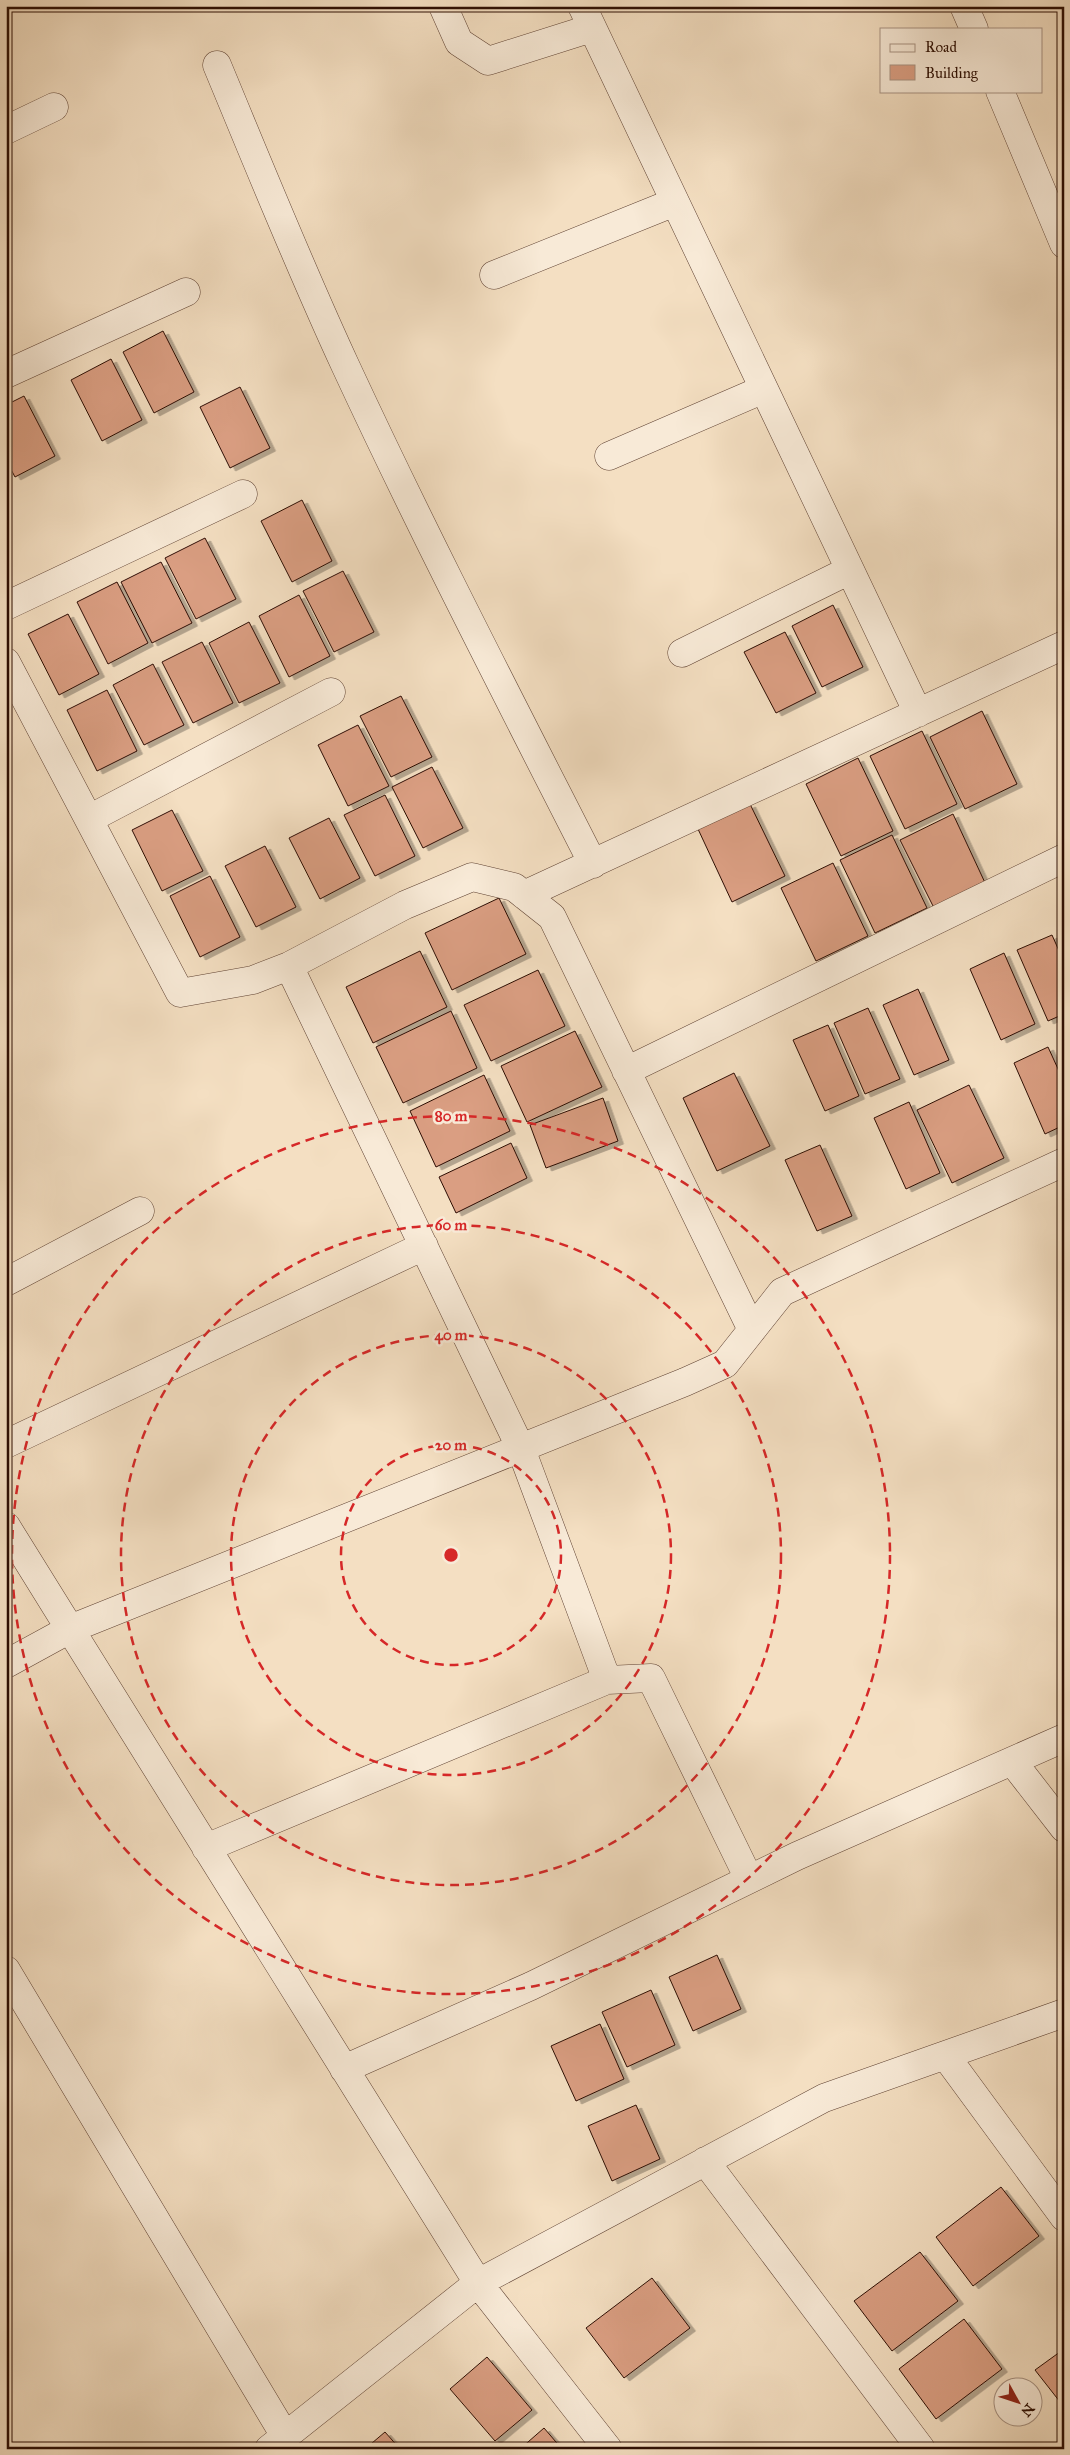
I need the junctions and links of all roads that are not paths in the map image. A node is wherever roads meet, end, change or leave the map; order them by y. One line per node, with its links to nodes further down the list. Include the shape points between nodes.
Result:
1 (443, 6): 3 (street, via 459,42 488,61)
2 (964, 6): 4 (street)
3 (587, 17): 9 (street)
4 (974, 28)
5 (217, 65): 26 (street, via 346,367 456,595)
6 (1000, 92): 10 (street)
7 (54, 107): 8 (street)
8 (6, 130)
9 (675, 202): 11 (street); 14 (street)
10 (1064, 244)
11 (494, 275)
12 (186, 292): 13 (street)
13 (6, 374)
14 (764, 389): 15 (street); 17 (street)
15 (609, 456)
16 (243, 494): 18 (street)
17 (850, 570): 20 (street); 23 (street)
18 (6, 606)
19 (1064, 645): 23 (street)
20 (682, 652)
21 (6, 662): 24 (street)
22 (331, 692): 24 (street)
23 (918, 713): 26 (street)
24 (89, 819): 28 (street, via 180,993 253,980)
25 (1064, 858): 29 (street)
26 (593, 864): 27 (street)
27 (524, 896): 28 (street, via 514,887 472,877 405,905); 29 (street, via 552,917)
28 (289, 966): 32 (street)
29 (626, 1071): 34 (street)
30 (1064, 1162): 34 (street, via 782,1292)
31 (140, 1211): 33 (street)
32 (424, 1246): 35 (street); 36 (street)
33 (6, 1282)
34 (752, 1330): 36 (street, via 725,1364)
35 (6, 1444)
36 (521, 1449): 38 (street); 40 (street)
37 (6, 1526): 38 (street)
38 (70, 1629): 39 (street); 44 (street)
39 (6, 1664)
40 (607, 1680): 44 (street); 45 (street, via 651,1678)
41 (1064, 1738): 42 (street)
42 (1012, 1761): 43 (street); 45 (street)
43 (1064, 1828)
44 (206, 1848): 49 (street)
45 (749, 1879): 49 (street, via 530,1986)
46 (10, 1985): 53 (street)
47 (1064, 2013): 48 (street)
48 (945, 2055): 50 (street, via 824,2098); 51 (street)
49 (344, 2069): 52 (street)
50 (705, 2161): 52 (street); 55 (street)
51 (1064, 2217)
52 (478, 2283): 53 (street); 54 (street)
53 (277, 2442)
54 (608, 2449)
55 (921, 2449)

